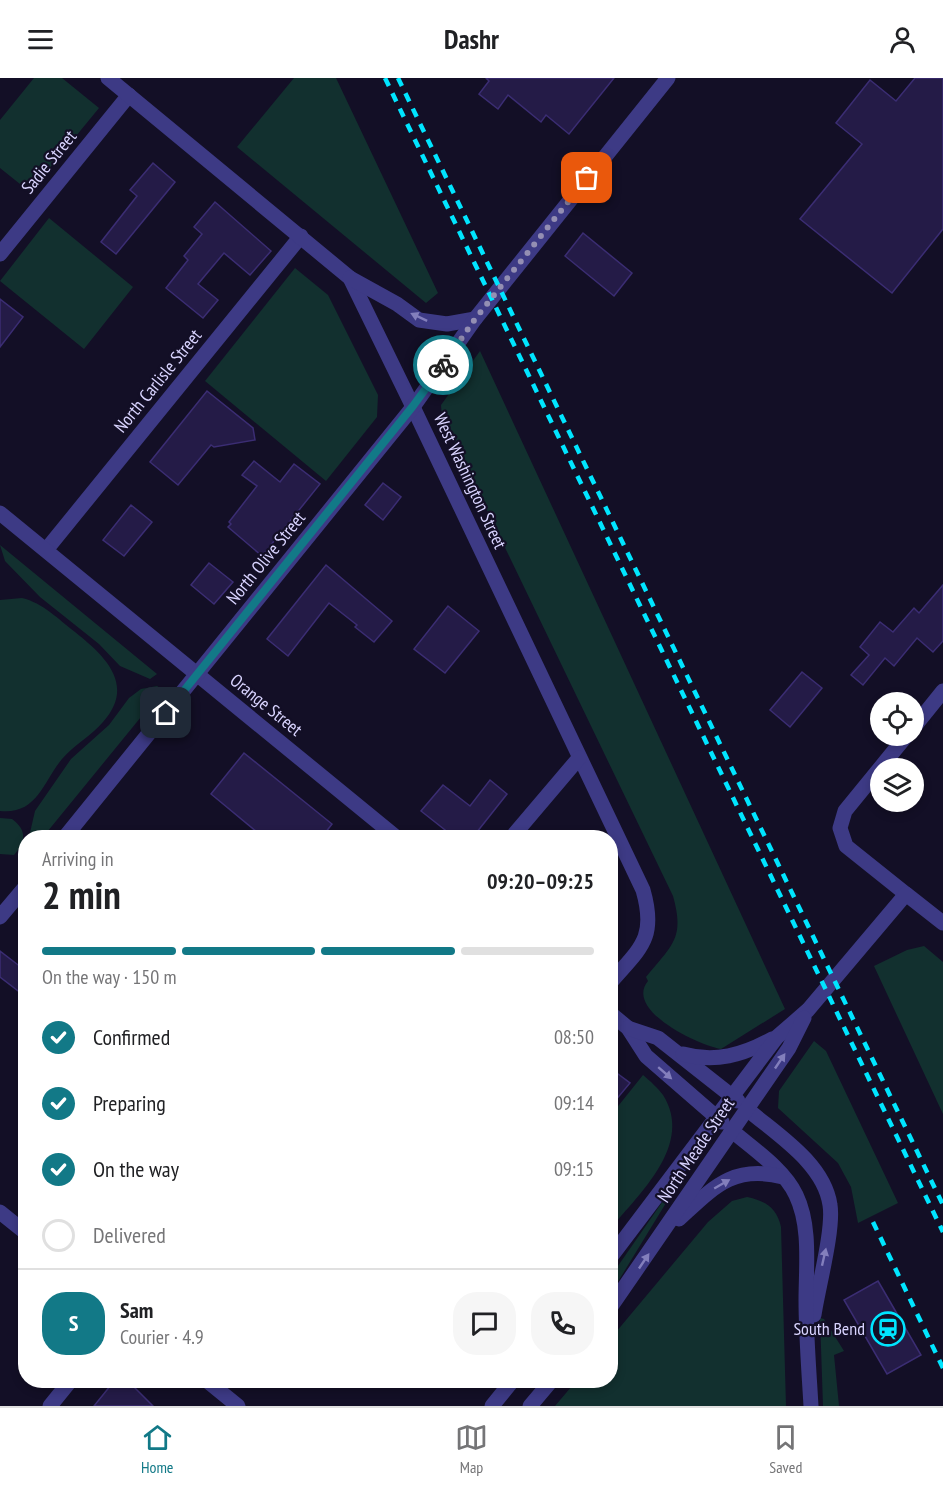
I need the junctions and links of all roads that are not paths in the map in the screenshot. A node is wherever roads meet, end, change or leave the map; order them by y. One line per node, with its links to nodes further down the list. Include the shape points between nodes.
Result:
1 (108, 78): 3 (street, West Washington Street)
2 (668, 78): 7 (street, North Olive Street)
3 (129, 95): 4 (street, West Washington Street); 5 (street, Sadie Street)
4 (301, 236): 6 (street, West Washington Street); 10 (street, North Carlisle Street)
5 (0, 254)
6 (350, 278): 7 (street, one-way to 6, via 447,324 419,320); 8 (street, West Washington Street)
7 (475, 319): 8 (street, North Olive Street)
8 (413, 406): 11 (street, North Olive Street); 15 (street, West Washington Street)
9 (0, 513): 10 (street, Orange Street)
10 (46, 550): 11 (street, Orange Street)
11 (197, 674): 16 (street, North Olive Street); 17 (street, Orange Street)
12 (943, 691): 13 (street)
13 (924, 715)
14 (898, 746): 21 (street, via 845,811 840,828 846,846)
15 (579, 758): 18 (street); 19 (street, West Washington Street)
16 (71, 830)
17 (387, 830)
18 (518, 830)
19 (614, 830)
20 (618, 838): 25 (street, West Washington Street, via 643,890 649,928 642,946)
21 (906, 894): 24 (street); 26 (street, North Meade Street)
22 (18, 896): 23 (street)
23 (0, 917)
24 (943, 923)
25 (618, 974)
26 (808, 1010): 29 (street, North Meade Street); 32 (street, North Meade Street, one-way to 26, via 789,1048)
27 (618, 1020): 28 (street)
28 (628, 1028): 30 (street, via 658,1038); 33 (street, one-way to 33, via 646,1056)
29 (777, 1037): 30 (street, via 733,1056 713,1059); 31 (street, North Meade Street)
30 (677, 1052): 31 (street)
31 (732, 1096): 32 (street); 33 (street, North Meade Street)
32 (747, 1108): 34 (street, North Meade Street); 41 (street, one-way to 32, via 830,1205 820,1178 800,1154)
33 (716, 1117): 34 (street); 39 (street, North Meade Street)
34 (731, 1130): 35 (street); 38 (street, North Meade Street)
35 (783, 1177): 38 (street, one-way to 35, via 717,1184 763,1172); 41 (street, via 796,1194 802,1216 807,1252)
36 (0, 1212): 37 (street)
37 (18, 1227)
38 (662, 1235): 40 (street, North Meade Street, one-way to 38)
39 (618, 1246)
40 (618, 1297)
41 (808, 1356): 50 (street)
42 (65, 1388): 46 (street)
43 (216, 1388): 47 (street)
44 (507, 1388): 48 (street)
45 (545, 1388): 49 (street)
46 (50, 1406)
47 (238, 1406)
48 (492, 1406)
49 (530, 1406)
50 (812, 1406)

